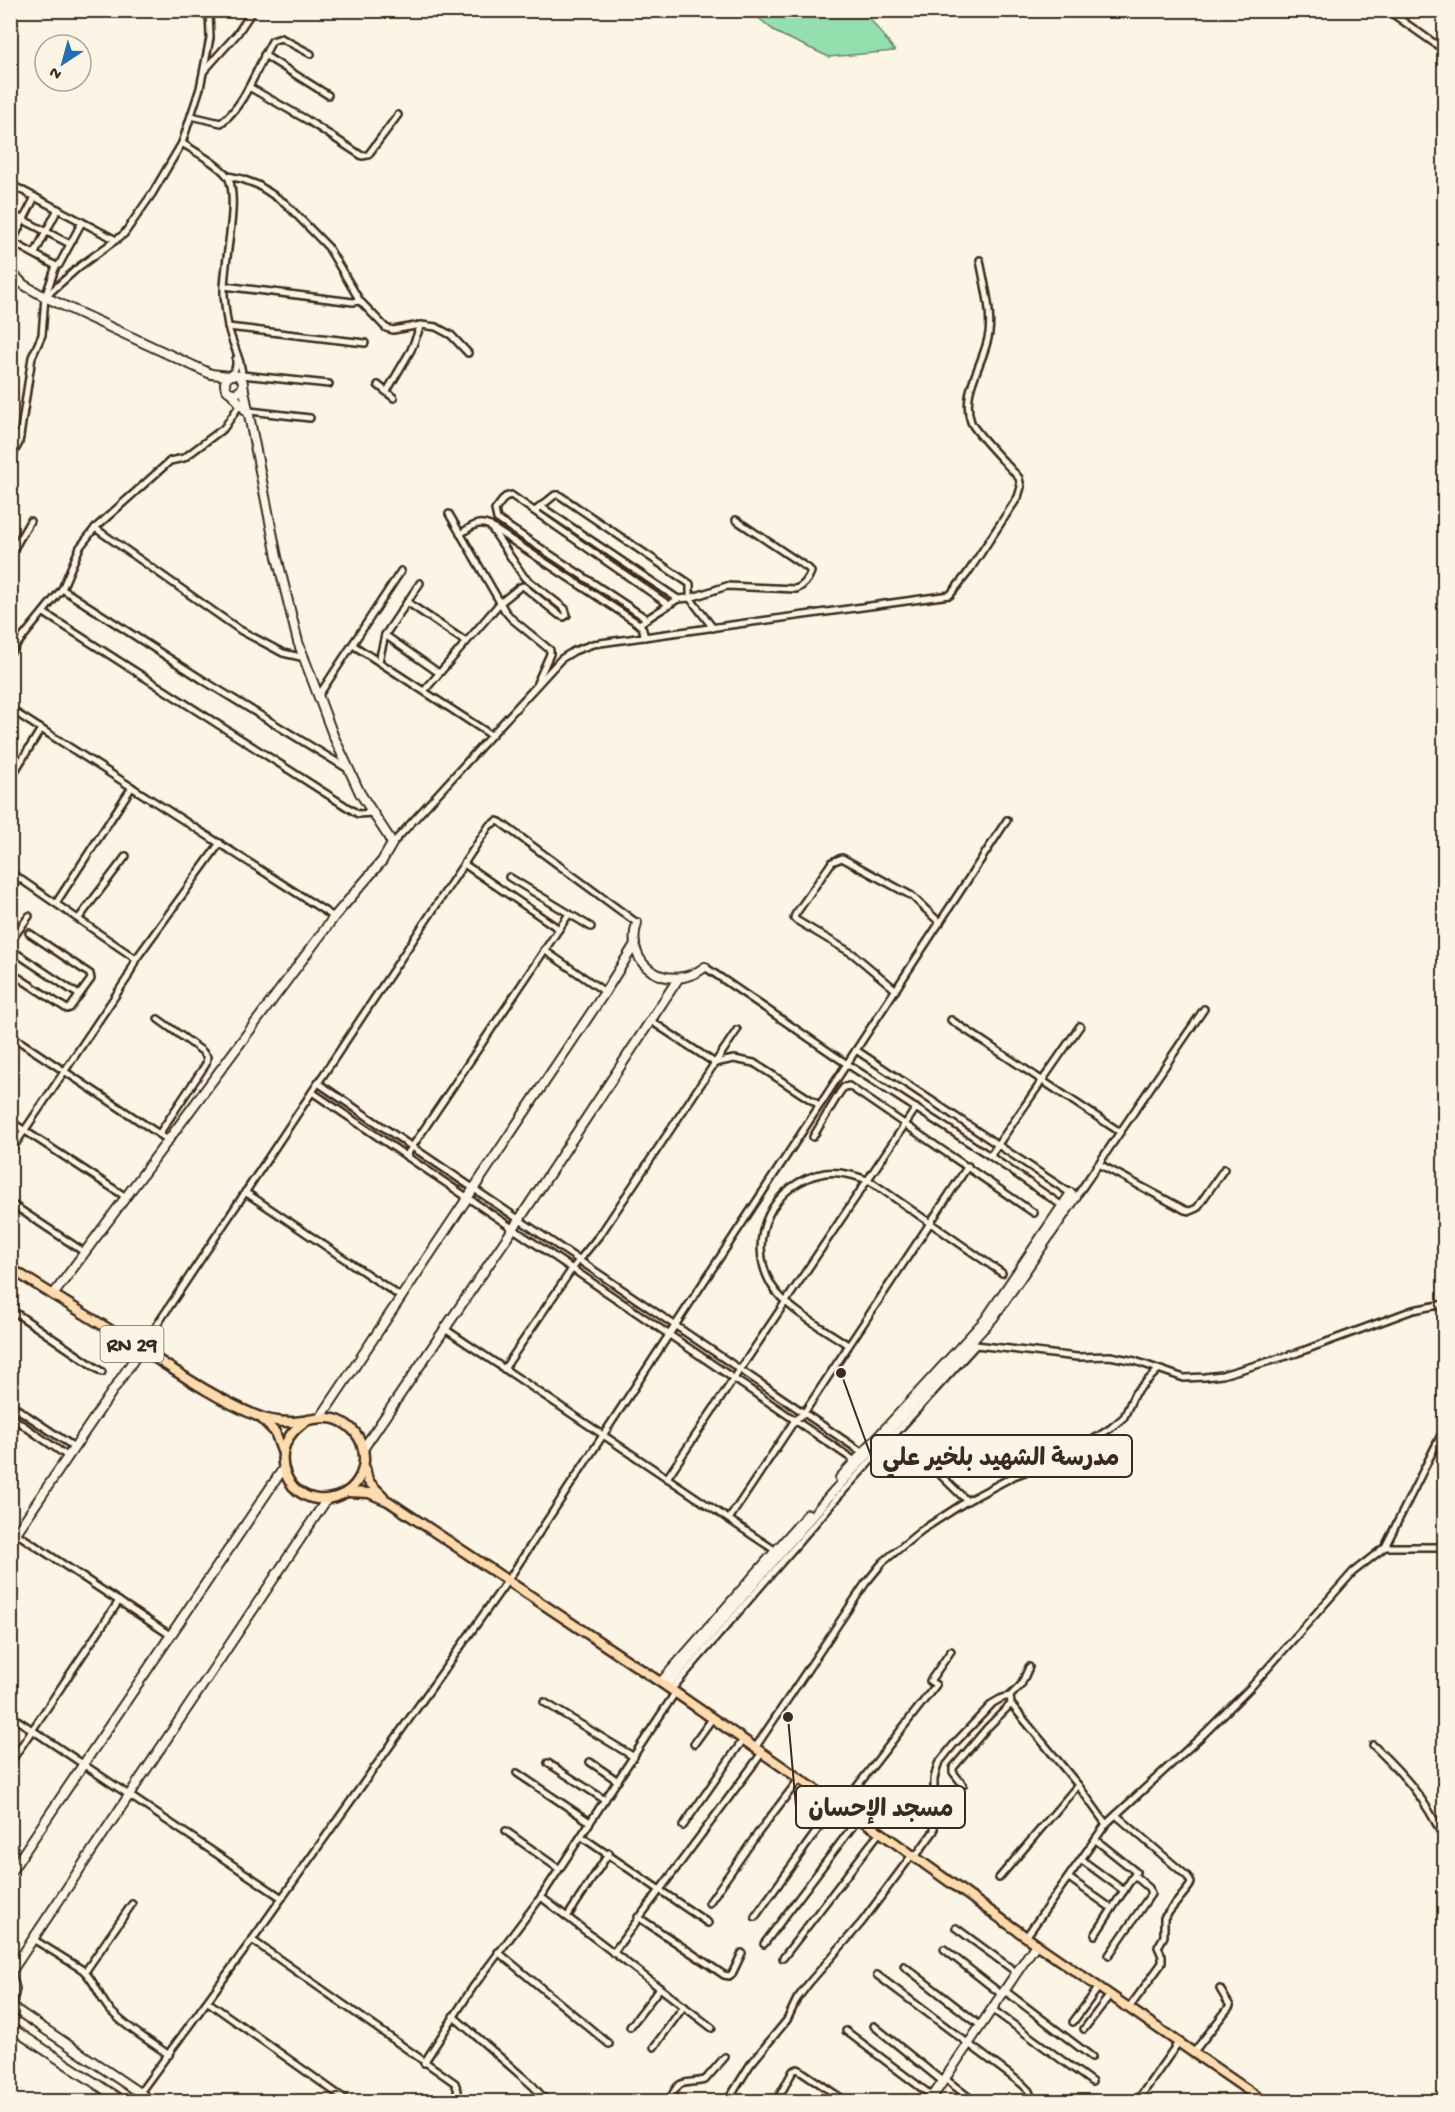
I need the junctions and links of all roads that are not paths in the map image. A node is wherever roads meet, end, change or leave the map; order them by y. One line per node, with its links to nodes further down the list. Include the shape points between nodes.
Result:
1 (209, 10): 7 (street, via 210,38)
2 (253, 10): 7 (street)
3 (1387, 10): 4 (street)
4 (1444, 50)
5 (311, 54): 6 (street, via 281,38 272,40)
6 (264, 55): 8 (street); 9 (street)
7 (203, 72): 11 (street)
8 (249, 87): 10 (street, via 362,156 368,155); 11 (street, via 221,123)
9 (328, 94)
10 (398, 115)
11 (191, 116): 12 (street)
12 (182, 143): 13 (street); 21 (street, via 152,194)
13 (228, 177): 28 (street, via 232,203); 30 (street, via 258,185 285,203 328,247)
14 (10, 184): 15 (street)
15 (35, 197): 16 (street); 18 (street)
16 (58, 209): 19 (street); 20 (street)
17 (10, 213): 18 (street)
18 (24, 220): 20 (street); 22 (street)
19 (82, 222): 21 (street); 23 (street)
20 (46, 231): 23 (street); 24 (street)
21 (116, 240): 29 (street)
22 (11, 241): 24 (street)
23 (70, 244): 26 (street)
24 (35, 253): 26 (street)
25 (980, 260): 71 (street, via 989,334 967,409 972,425 1019,478 1021,487 967,574 950,595)
26 (56, 266): 29 (street)
27 (10, 271): 29 (street)
28 (224, 286): 30 (street); 32 (street)
29 (45, 297): 36 (street); 49 (street, via 42,335 32,357)
30 (360, 301): 31 (street, via 386,328)
31 (421, 325): 34 (street, via 451,335); 42 (street)
32 (228, 327): 33 (street); 35 (street)
33 (365, 343)
34 (468, 353)
35 (236, 354): 37 (street, via 236,366); 38 (street)
36 (211, 374): 37 (street); 41 (street)
37 (230, 376): 38 (street, via 238,375); 41 (street)
38 (243, 380): 39 (street); 43 (street, via 238,393); 46 (street)
39 (329, 384)
40 (378, 385): 42 (street)
41 (225, 387): 43 (street)
42 (387, 391): 44 (street)
43 (232, 394): 45 (street)
44 (394, 398)
45 (241, 403): 46 (street); 57 (street, via 224,428 184,458 170,461)
46 (250, 414): 47 (street); 77 (street, via 277,557)
47 (310, 418)
48 (10, 430): 49 (street)
49 (20, 437): 50 (street)
50 (10, 460)
51 (540, 507): 52 (street); 63 (street, via 559,495 690,584); 64 (street)
52 (535, 511): 67 (street); 69 (street, via 511,495 505,497 495,514)
53 (449, 514): 58 (street)
54 (736, 520): 63 (street, via 809,568 809,576 796,589 727,586)
55 (30, 521): 59 (street)
56 (490, 526): 58 (street, via 475,524); 66 (street, via 524,577 568,612 564,617 560,615 523,586); 70 (street)
57 (95, 528): 62 (street, via 80,547); 77 (street, via 240,630 283,653)
58 (460, 534): 66 (street)
59 (10, 550)
60 (401, 571): 75 (street)
61 (420, 583): 65 (street)
62 (63, 589): 68 (street); 86 (street)
63 (690, 598): 64 (street); 71 (street)
64 (678, 599): 67 (street)
65 (407, 602): 72 (street); 74 (street)
66 (500, 603): 74 (street); 80 (street, via 512,619 550,650)
67 (669, 605): 69 (street)
68 (44, 613): 76 (street); 89 (street, via 358,814)
69 (647, 619): 70 (street)
70 (639, 624): 73 (street)
71 (713, 628): 73 (street)
72 (385, 635): 78 (street); 79 (street)
73 (645, 637): 80 (street, via 593,644 574,651)
74 (466, 642): 79 (street)
75 (353, 645): 78 (street); 82 (street)
76 (10, 653)
77 (305, 658): 82 (street)
78 (379, 662): 81 (street)
79 (440, 673): 81 (street)
80 (537, 685): 85 (street)
81 (424, 691): 85 (street)
82 (319, 695): 86 (street)
83 (10, 709): 84 (street)
84 (41, 729): 87 (street); 88 (street)
85 (491, 735): 92 (street)
86 (349, 770): 89 (street)
87 (10, 779)
88 (132, 787): 91 (street); 99 (street)
89 (372, 813): 92 (street)
90 (1007, 820): 105 (street)
91 (220, 843): 102 (street); 113 (street)
92 (392, 844): 102 (street)
93 (126, 856): 103 (street)
94 (464, 864): 104 (street, via 489,826 500,822); 107 (street); 132 (street)
95 (10, 873): 97 (street)
96 (509, 877): 100 (street)
97 (19, 878): 98 (street); 99 (street)
98 (10, 892)
99 (56, 903): 103 (street)
100 (569, 914): 106 (street); 107 (street)
101 (28, 916): 109 (street)
102 (334, 916): 142 (street)
103 (79, 918): 113 (street)
104 (637, 923): 110 (street)
105 (940, 923): 117 (street); 117 (street, via 912,896 842,858 832,862 795,915 796,920 853,954)
106 (591, 927)
107 (559, 929): 112 (street)
108 (29, 933): 119 (street, via 90,974)
109 (10, 942)
110 (635, 944): 116 (street, via 648,968 657,975); 118 (street)
111 (10, 949): 119 (street)
112 (544, 950): 118 (street); 144 (street)
113 (136, 959): 130 (street, via 128,977)
114 (705, 967): 116 (street); 129 (street)
115 (10, 972): 119 (street, via 65,1008 70,1008)
116 (678, 979): 123 (street)
117 (896, 990): 127 (street)
118 (605, 992): 152 (street)
119 (79, 995)
120 (1204, 1009): 139 (street)
121 (158, 1019): 140 (street, via 207,1057)
122 (951, 1020): 131 (street)
123 (651, 1021): 128 (street); 160 (street)
124 (1080, 1026): 131 (street)
125 (737, 1030): 128 (street)
126 (10, 1035): 130 (street)
127 (856, 1050): 129 (street); 143 (street)
128 (715, 1063): 134 (street, via 734,1059 754,1063); 164 (street, via 602,1232)
129 (847, 1064): 134 (street); 135 (street)
130 (64, 1071): 138 (street); 140 (street)
131 (1042, 1081): 139 (street); 143 (street)
132 (318, 1083): 133 (street); 144 (street)
133 (312, 1092): 146 (street); 153 (street)
134 (819, 1105): 173 (street)
135 (916, 1108): 137 (street); 147 (street)
136 (10, 1121): 138 (street)
137 (906, 1123): 141 (street, via 849,1086 844,1087); 149 (street); 151 (street)
138 (24, 1131): 145 (street); 155 (street)
139 (1120, 1132): 148 (street)
140 (159, 1134): 142 (street)
141 (813, 1137)
142 (168, 1140): 155 (street)
143 (999, 1144): 147 (street); 154 (street)
144 (412, 1147): 146 (street); 152 (street)
145 (10, 1152)
146 (405, 1156): 156 (street)
147 (990, 1156): 158 (street)
148 (1099, 1164): 150 (street, via 1190,1211 1197,1208); 154 (street)
149 (968, 1166): 159 (street); 161 (street)
150 (1224, 1169)
151 (868, 1180): 161 (street); 170 (street); 170 (street, via 847,1173 827,1173 806,1178 777,1200 762,1232 761,1250 772,1286)
152 (474, 1189): 156 (street); 160 (street)
153 (245, 1192): 169 (street); 177 (street)
154 (1073, 1195): 158 (street)
155 (126, 1197): 163 (street)
156 (467, 1198): 162 (street); 169 (street)
157 (10, 1203): 163 (street)
158 (1065, 1208): 195 (street, via 985,1320)
159 (1034, 1213)
160 (519, 1220): 162 (street); 164 (street)
161 (930, 1222): 167 (street); 176 (street)
162 (513, 1229): 166 (street); 174 (street)
163 (84, 1252): 168 (street)
164 (579, 1260): 166 (street); 173 (street)
165 (10, 1268): 168 (main road, RN 29)
166 (572, 1269): 175 (street); 178 (street)
167 (1002, 1273)
168 (53, 1295): 177 (main road, RN 29)
169 (401, 1297): 187 (street)
170 (786, 1302): 176 (street); 179 (street)
171 (1444, 1304): 180 (street, via 1222,1375 1184,1378)
172 (10, 1309): 181 (street)
173 (675, 1326): 175 (street); 179 (street)
174 (445, 1329): 178 (street); 193 (street)
175 (669, 1335): 182 (street); 191 (street)
176 (848, 1344): 184 (street)
177 (141, 1349): 186 (main road, RN 29); 192 (street)
178 (504, 1369): 191 (street)
179 (740, 1370): 182 (street); 184 (street)
180 (1158, 1370): 205 (street, via 1135,1393 1124,1417 1094,1440 1068,1456 1014,1476); 217 (street, via 1110,1356 1077,1357 976,1345)
181 (102, 1372)
182 (734, 1378): 189 (street); 201 (street)
183 (10, 1404): 192 (street)
184 (804, 1413): 189 (street); 195 (street)
185 (10, 1416): 197 (street)
186 (257, 1416): 188 (main road, RN 29, via 282,1422); 196 (main road, RN 29, via 275,1432)
187 (321, 1417): 188 (main road, RN 29); 193 (main road, via 348,1425)
188 (308, 1420): 196 (main road, RN 29, via 290,1434)
189 (795, 1420): 198 (street); 206 (street)
190 (1444, 1429): 209 (street)
191 (603, 1435): 201 (street); 212 (street)
192 (74, 1447): 197 (street)
193 (363, 1449): 199 (main road)
194 (917, 1452): 205 (street)
195 (865, 1454): 198 (street)
196 (282, 1455): 200 (main road, RN 29)
197 (68, 1456): 207 (street)
198 (857, 1462): 211 (street)
199 (364, 1464): 202 (main road); 204 (main road, via 368,1481)
200 (283, 1469): 203 (main road, via 299,1492); 214 (street)
201 (667, 1478): 206 (street)
202 (347, 1492): 203 (main road); 204 (main road, via 369,1493)
203 (327, 1499): 238 (street)
204 (388, 1501): 212 (main road)
205 (967, 1501): 227 (street, via 883,1562)
206 (729, 1519): 211 (street)
207 (14, 1531): 208 (street); 213 (street)
208 (10, 1542)
209 (1385, 1547): 210 (street); 241 (street, via 1353,1572 1251,1687)
210 (1444, 1547)
211 (778, 1552): 217 (street)
212 (508, 1580): 217 (main road); 262 (street)
213 (119, 1601): 214 (street); 223 (street)
214 (170, 1635): 232 (street)
215 (951, 1651): 240 (street, via 930,1681 936,1685)
216 (1029, 1667): 218 (street, via 1021,1685)
217 (668, 1688): 222 (main road); 228 (street)
218 (1010, 1696): 220 (street); 252 (street, via 993,1703 938,1764 934,1779 934,1831)
219 (544, 1702): 228 (street)
220 (1011, 1704): 236 (street, via 953,1768); 237 (street)
221 (10, 1715): 223 (street)
222 (712, 1719): 224 (main road); 225 (street)
223 (33, 1730): 230 (street); 232 (street)
224 (743, 1740): 227 (main road); 245 (street)
225 (694, 1744)
226 (1373, 1745): 249 (street, via 1429,1807)
227 (759, 1751): 234 (main road); 259 (street)
228 (634, 1757): 235 (street)
229 (590, 1762): 235 (street)
230 (10, 1763)
231 (548, 1763): 239 (street)
232 (84, 1764): 238 (street); 255 (street)
233 (517, 1773): 243 (street)
234 (800, 1778): 240 (main road); 263 (street)
235 (618, 1781): 239 (street)
236 (963, 1785)
237 (1078, 1785): 244 (street); 257 (street)
238 (129, 1795): 262 (street); 273 (street)
239 (605, 1800): 243 (street)
240 (838, 1806): 242 (main road); 268 (street)
241 (1116, 1815): 244 (street); 296 (street, via 1191,1883 1164,1918 1164,1936 1158,1947 1162,1963)
242 (859, 1818): 247 (main road); 275 (street)
243 (590, 1822): 248 (street)
244 (1106, 1824): 250 (street)
245 (683, 1826)
246 (506, 1831): 254 (street)
247 (880, 1832): 252 (main road); 282 (street)
248 (582, 1837): 251 (street); 254 (street)
249 (1444, 1839)
250 (1096, 1840): 253 (street); 256 (street, via 1135,1870)
251 (609, 1854): 259 (street); 266 (street)
252 (914, 1856): 272 (main road); 328 (street, via 809,1983)
253 (1082, 1860): 258 (street); 260 (street)
254 (559, 1869): 261 (street)
255 (10, 1873)
256 (1135, 1876): 260 (street); 281 (street, via 1149,1887 1151,1894)
257 (999, 1878)
258 (1069, 1878): 265 (street); 272 (street)
259 (660, 1889): 267 (street); 269 (street)
260 (1124, 1891): 265 (street)
261 (541, 1897): 266 (street); 278 (street)
262 (282, 1898): 274 (street)
263 (710, 1903)
264 (132, 1905): 285 (street)
265 (1111, 1908): 271 (street)
266 (567, 1917): 279 (street)
267 (638, 1917): 279 (street); 280 (street, via 724,1975 732,1974)
268 (755, 1917)
269 (708, 1923)
270 (956, 1928): 286 (street)
271 (1095, 1935)
272 (1026, 1937): 276 (main road)
273 (33, 1939): 284 (street); 285 (street)
274 (252, 1940): 293 (street); 315 (street)
275 (764, 1944)
276 (1036, 1944): 286 (street); 288 (main road)
277 (944, 1949): 291 (street)
278 (498, 1952): 298 (street); 308 (street)
279 (613, 1953): 289 (street)
280 (742, 1953)
281 (1109, 1955)
282 (783, 1958)
283 (904, 1966): 302 (street)
284 (11, 1972): 295 (street, via 15,1989)
285 (85, 1972): 312 (street, via 115,2015)
286 (1016, 1972): 291 (street)
287 (877, 1975): 309 (street)
288 (1099, 1987): 292 (main road); 299 (street)
289 (660, 1988): 294 (street); 300 (street)
290 (1220, 1989): 311 (street, via 1230,2006)
291 (1003, 1992): 297 (street); 314 (street)
292 (1110, 1995): 296 (main road); 305 (street)
293 (208, 2001): 312 (street); 324 (street)
294 (684, 2006): 304 (street); 310 (street)
295 (11, 2008): 318 (street)
296 (1129, 2008): 307 (main road)
297 (992, 2009): 302 (street); 317 (street)
298 (453, 2016): 315 (street); 326 (street)
299 (1073, 2022)
300 (630, 2026)
301 (874, 2026): 316 (street)
302 (981, 2026): 309 (street)
303 (10, 2027): 321 (street)
304 (712, 2028)
305 (1084, 2029)
306 (846, 2031): 320 (street)
307 (1178, 2043): 311 (main road); 319 (street)
308 (609, 2044)
309 (969, 2044): 316 (street); 332 (street, via 1022,2084)
310 (654, 2047)
311 (1193, 2053): 333 (main road)
312 (169, 2055): 318 (street)
313 (725, 2057): 327 (street, via 705,2080 678,2084)
314 (1092, 2057)
315 (424, 2062): 325 (street, via 455,2083 458,2091)
316 (943, 2080): 320 (street); 331 (street)
317 (1092, 2082)
318 (139, 2092): 322 (street); 323 (street)
319 (1140, 2097)
320 (931, 2098)
321 (124, 2102)
322 (133, 2102)
323 (153, 2102)
324 (349, 2102)
325 (453, 2102)
326 (547, 2102)
327 (669, 2102)
328 (727, 2102)
329 (776, 2102): 330 (street, via 793,2071 798,2069)
330 (847, 2102)
331 (975, 2102)
332 (1034, 2102)
333 (1265, 2102)

